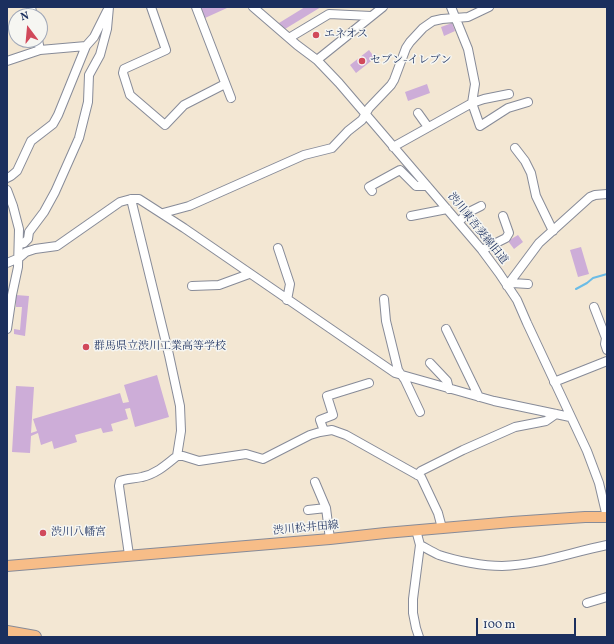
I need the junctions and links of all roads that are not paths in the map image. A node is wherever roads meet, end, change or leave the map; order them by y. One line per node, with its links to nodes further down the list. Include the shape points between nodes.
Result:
1 (109, 7): 11 (street, via 94,37); 38 (street, via 107,29 100,55 89,75 88,102 79,138 55,192 29,232 28,239)
2 (151, 7): 15 (street, via 166,50 124,69 123,74 130,95 165,125 184,105)
3 (196, 7): 15 (street)
4 (253, 7): 10 (street, 渋川東吾妻線旧道)
5 (383, 7): 8 (street)
6 (451, 7): 9 (street)
7 (489, 7): 9 (street, via 468,17)
8 (371, 16): 10 (street, via 329,14); 13 (street)
9 (456, 18): 19 (street, via 468,49 475,84); 20 (street, via 433,22 416,35 406,48 391,85)
10 (289, 38): 13 (street, 渋川東吾妻線旧道)
11 (86, 46): 12 (street); 25 (street, via 58,116 53,124 31,141 17,171)
12 (40, 50): 14 (street)
13 (317, 60): 20 (street, 渋川東吾妻線旧道)
14 (7, 62)
15 (225, 84): 17 (street)
16 (509, 94): 19 (street)
17 (230, 98)
18 (528, 102): 19 (street, via 508,108 480,126)
19 (472, 103): 22 (street)
20 (365, 113): 23 (street, 渋川東吾妻線旧道); 33 (street, via 362,120 332,148 304,155 189,206)
21 (418, 113): 22 (street)
22 (428, 127): 23 (street)
23 (393, 147): 26 (street, 渋川東吾妻線旧道)
24 (514, 148): 37 (street, via 531,173 536,196)
25 (7, 178)
26 (427, 186): 28 (street, via 416,186 400,170 369,187); 32 (street, 渋川東吾妻線旧道)
27 (7, 190): 38 (street, via 19,229)
28 (372, 191)
29 (607, 194): 37 (street, via 590,197)
30 (131, 198): 33 (street, via 140,199); 41 (street, via 120,202 57,246 26,252); 63 (street, via 180,406 181,431)
31 (481, 206): 36 (street)
32 (447, 209): 34 (street); 36 (street, 渋川東吾妻線旧道)
33 (163, 214): 42 (street)
34 (411, 216)
35 (503, 216): 40 (street, via 509,233 506,238)
36 (458, 222): 40 (street, 渋川東吾妻線旧道)
37 (553, 230): 45 (street, via 539,243)
38 (19, 244): 41 (street)
39 (278, 248): 47 (street, via 290,284)
40 (482, 250): 45 (street, 渋川東吾妻線旧道)
41 (12, 261): 49 (street, via 18,266)
42 (250, 274): 44 (street, via 219,285); 47 (street)
43 (528, 284): 45 (street)
44 (192, 286)
45 (507, 286): 55 (street, 渋川東吾妻線旧道)
46 (384, 299): 54 (street, via 386,321 398,370)
47 (287, 300): 54 (street)
48 (594, 307): 51 (street, via 606,338)
49 (7, 329)
50 (446, 330): 58 (street)
51 (607, 350)
52 (607, 361): 55 (street)
53 (430, 363): 57 (street, via 447,381)
54 (403, 376): 57 (street); 59 (street)
55 (554, 382): 61 (street, 渋川東吾妻線旧道)
56 (370, 383): 62 (street, via 327,396 333,415 320,420)
57 (449, 389): 58 (street)
58 (480, 397): 60 (street)
59 (420, 412)
60 (556, 414): 61 (street); 64 (street, via 546,421 515,427 463,450)
61 (570, 417): 68 (street, 渋川東吾妻線旧道, via 599,483)
62 (324, 432): 63 (street, via 310,435 263,458 246,454 199,461); 64 (street, via 332,430 346,435)
63 (177, 456): 74 (street, via 155,473 120,481)
64 (417, 475): 69 (street, via 421,477 438,513)
65 (315, 482): 66 (street)
66 (326, 508): 67 (street); 71 (street)
67 (308, 510)
68 (607, 517): 69 (main road, 渋川松井田線)
69 (442, 528): 70 (main road, 渋川松井田線)
70 (416, 530): 71 (main road, 渋川松井田線); 72 (street)
71 (330, 539): 74 (main road, 渋川松井田線)
72 (420, 544): 73 (street, via 438,554 470,563 501,566 547,559); 80 (street, via 413,599 413,612)
73 (607, 545)
74 (129, 555): 75 (main road, 渋川松井田線)
75 (7, 566)
76 (607, 598): 77 (street)
77 (586, 603)
78 (7, 632): 79 (highway)
79 (35, 637)
80 (419, 637)

